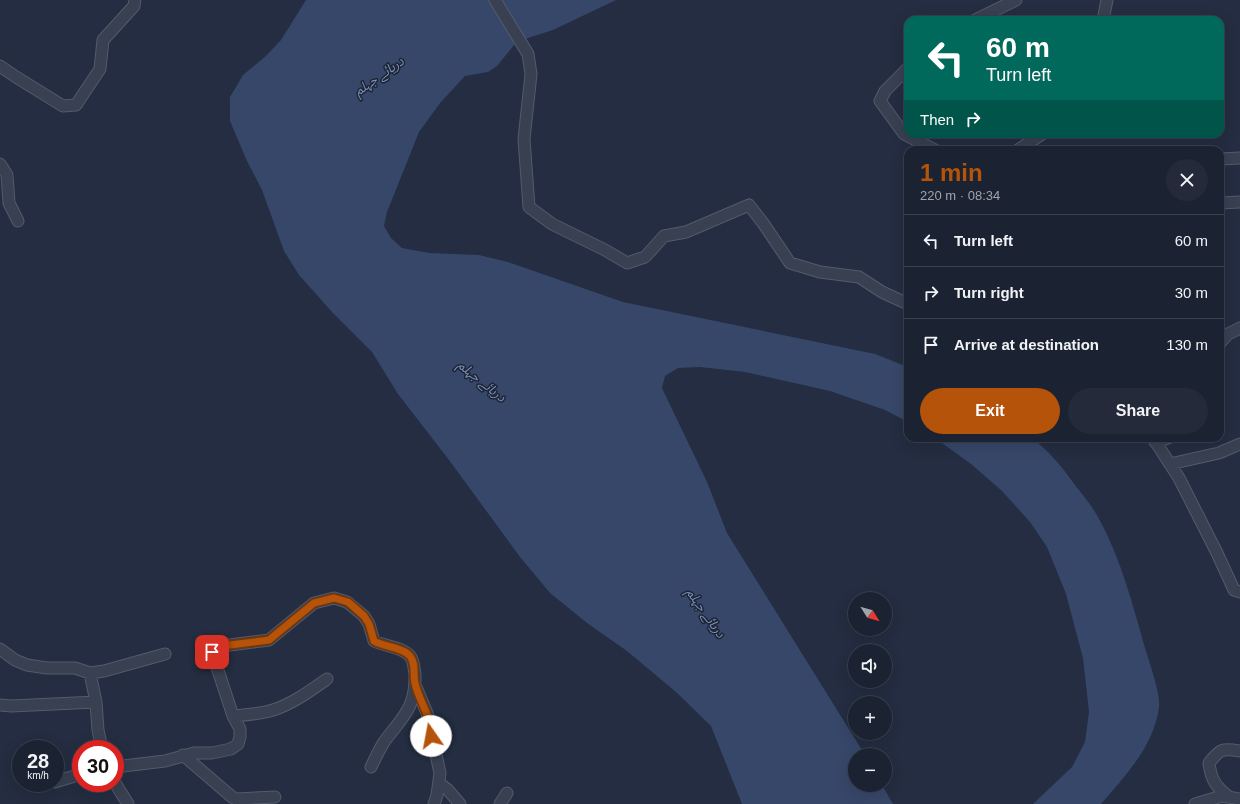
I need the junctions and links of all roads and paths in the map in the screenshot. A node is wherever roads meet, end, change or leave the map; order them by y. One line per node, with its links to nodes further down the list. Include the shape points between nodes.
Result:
1 (135, 0): 7 (street, via 134,6 103,40 100,69 76,105 62,106)
2 (495, 0): 20 (street, via 528,54 531,74 524,139 529,207 552,224 627,263 645,257 664,236 686,232 749,206 790,263 820,272 859,277)
3 (1016, 0): 5 (street)
4 (1106, 0): 6 (street)
5 (983, 16)
6 (1104, 16)
7 (0, 66)
8 (904, 72): 9 (street, via 885,91 880,101)
9 (904, 134)
10 (912, 138): 12 (street)
11 (1036, 138): 13 (street)
12 (927, 146)
13 (1024, 146)
14 (1240, 158): 15 (street)
15 (1224, 159)
16 (0, 164): 19 (street, via 7,175 9,204)
17 (1240, 202): 18 (street)
18 (1224, 204)
19 (18, 221)
20 (904, 302)
21 (1240, 328): 22 (street)
22 (1224, 338)
23 (1155, 442): 25 (street)
24 (1240, 444): 25 (street, via 1219,453)
25 (1170, 464): 26 (street, via 1234,590)
26 (1240, 592)
27 (0, 649): 29 (street, via 27,665 75,668)
28 (165, 654): 29 (street)
29 (90, 673): 32 (street)
30 (327, 680): 34 (street, via 310,692 274,710)
31 (414, 682): 34 (street, via 413,662 410,656 374,641 364,616 348,602 334,598 314,603 269,640 222,646 212,652); 39 (street, via 410,706); 40 (street, via 427,713 440,773)
32 (96, 702): 33 (street); 35 (street)
33 (0, 705)
34 (233, 716): 37 (street, via 240,729 238,744 231,749 212,753)
35 (100, 740)
36 (1240, 751): 44 (street, via 1226,749 1217,752 1209,763 1210,776)
37 (183, 755): 38 (street, via 165,761); 43 (street, via 236,799)
38 (124, 766)
39 (371, 767)
40 (439, 783): 47 (street); 48 (street)
41 (121, 792): 46 (street)
42 (508, 793): 49 (street)
43 (275, 797)
44 (1228, 797): 45 (street); 50 (street, via 1222,796)
45 (1240, 799)
46 (128, 804)
47 (434, 804)
48 (460, 804)
49 (500, 804)
50 (1194, 804)

